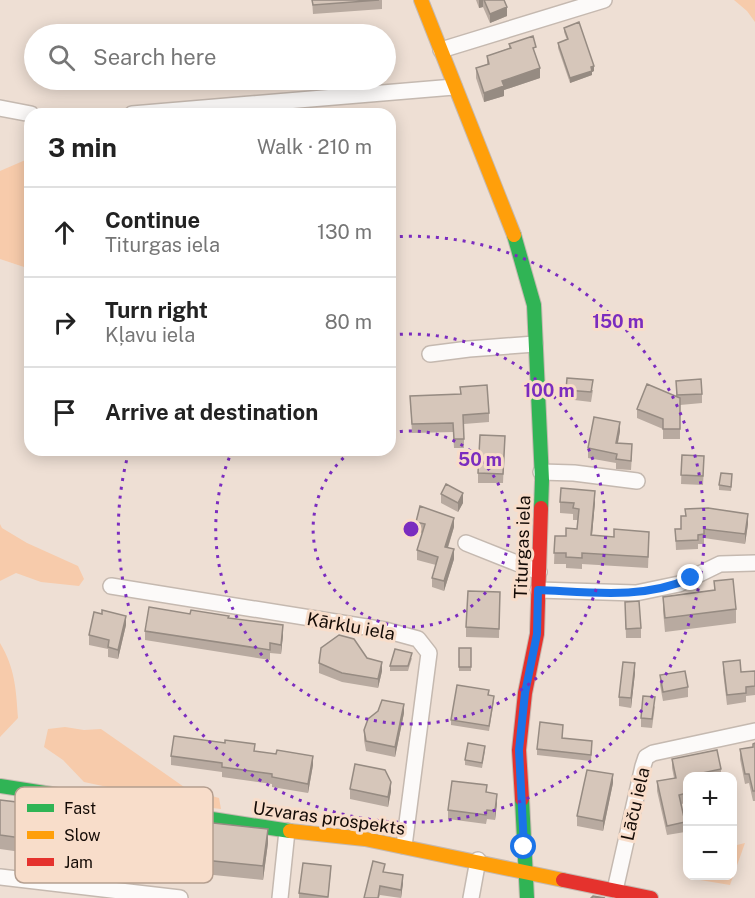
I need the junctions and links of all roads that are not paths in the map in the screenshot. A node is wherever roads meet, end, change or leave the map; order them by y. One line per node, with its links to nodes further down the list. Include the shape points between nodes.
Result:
1 (421, 0): 3 (street, Titurgas iela)
2 (604, 0): 3 (street)
3 (441, 50): 4 (street, Titurgas iela)
4 (454, 87): 6 (street); 8 (street, Titurgas iela, via 518,245 534,305)
5 (0, 108): 7 (street)
6 (204, 108)
7 (24, 113)
8 (535, 344): 9 (street); 10 (street, Titurgas iela)
9 (430, 354)
10 (541, 472): 11 (street); 14 (street, Titurgas iela)
11 (637, 481)
12 (466, 543): 14 (street)
13 (755, 563): 16 (street, via 720,564 679,584 636,593)
14 (539, 572): 16 (street, Titurgas iela)
15 (111, 586): 22 (street, Kārklu iela, via 385,630 418,639 429,653)
16 (538, 590): 24 (street, Titurgas iela, via 537,634 519,750)
17 (755, 731): 28 (street, Lāču iela, via 646,757)
18 (0, 786): 19 (street, Uzvaras prospekts)
19 (15, 788)
20 (213, 819): 21 (street, Uzvaras prospekts)
21 (287, 831): 22 (street, Uzvaras prospekts); 30 (street)
22 (404, 846): 23 (street, Uzvaras prospekts)
23 (478, 860): 24 (street, Uzvaras prospekts); 31 (street)
24 (525, 871): 28 (street, Uzvaras prospekts); 32 (street, Titurgas iela)
25 (0, 878): 26 (street)
26 (15, 880)
27 (45, 883): 29 (street)
28 (615, 890): 33 (street, Uzvaras prospekts)
29 (180, 898)
30 (280, 898)
31 (471, 898)
32 (526, 898)
33 (651, 898)

